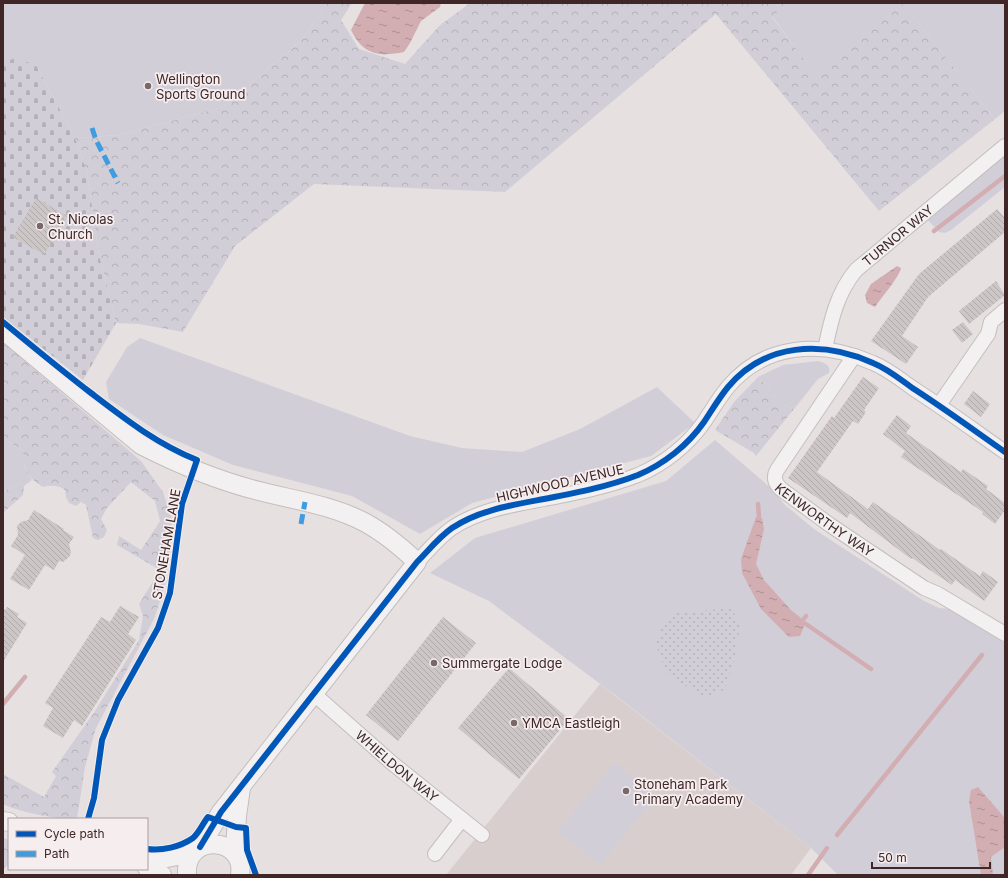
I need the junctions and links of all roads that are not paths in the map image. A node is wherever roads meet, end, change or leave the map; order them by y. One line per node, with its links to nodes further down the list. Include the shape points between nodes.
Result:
1 (1005, 146): 4 (street, TURNOR WAY, via 848,279 835,306)
2 (1005, 310): 6 (street, via 991,322 988,334)
3 (3, 330): 8 (street, via 141,445 194,469 340,512 364,522)
4 (825, 349): 5 (street, HIGHWOOD AVENUE); 8 (street, HIGHWOOD AVENUE, via 778,353 746,368 726,389 694,435 656,467 627,479 594,488 514,504 484,513 453,528)
5 (854, 356): 6 (street, HIGHWOOD AVENUE, via 877,365); 9 (street, KENWORTHY WAY, via 777,470 774,476 778,487 924,588)
6 (939, 405): 7 (street, HIGHWOOD AVENUE)
7 (1005, 452)
8 (417, 562): 10 (street)
9 (1005, 634)
10 (314, 694): 11 (street); 12 (street, WHIELDON WAY, via 392,763)
11 (241, 788): 14 (street, via 221,812); 18 (street, via 237,816)
12 (462, 819): 13 (street, WHIELDON WAY); 15 (street)
13 (482, 835)
14 (196, 850): 16 (street); 18 (street, via 208,844 223,845); 20 (street, via 188,860)
15 (435, 854)
16 (148, 862)
17 (148, 868): 19 (street)
18 (240, 868)
19 (162, 875)
20 (187, 875)

